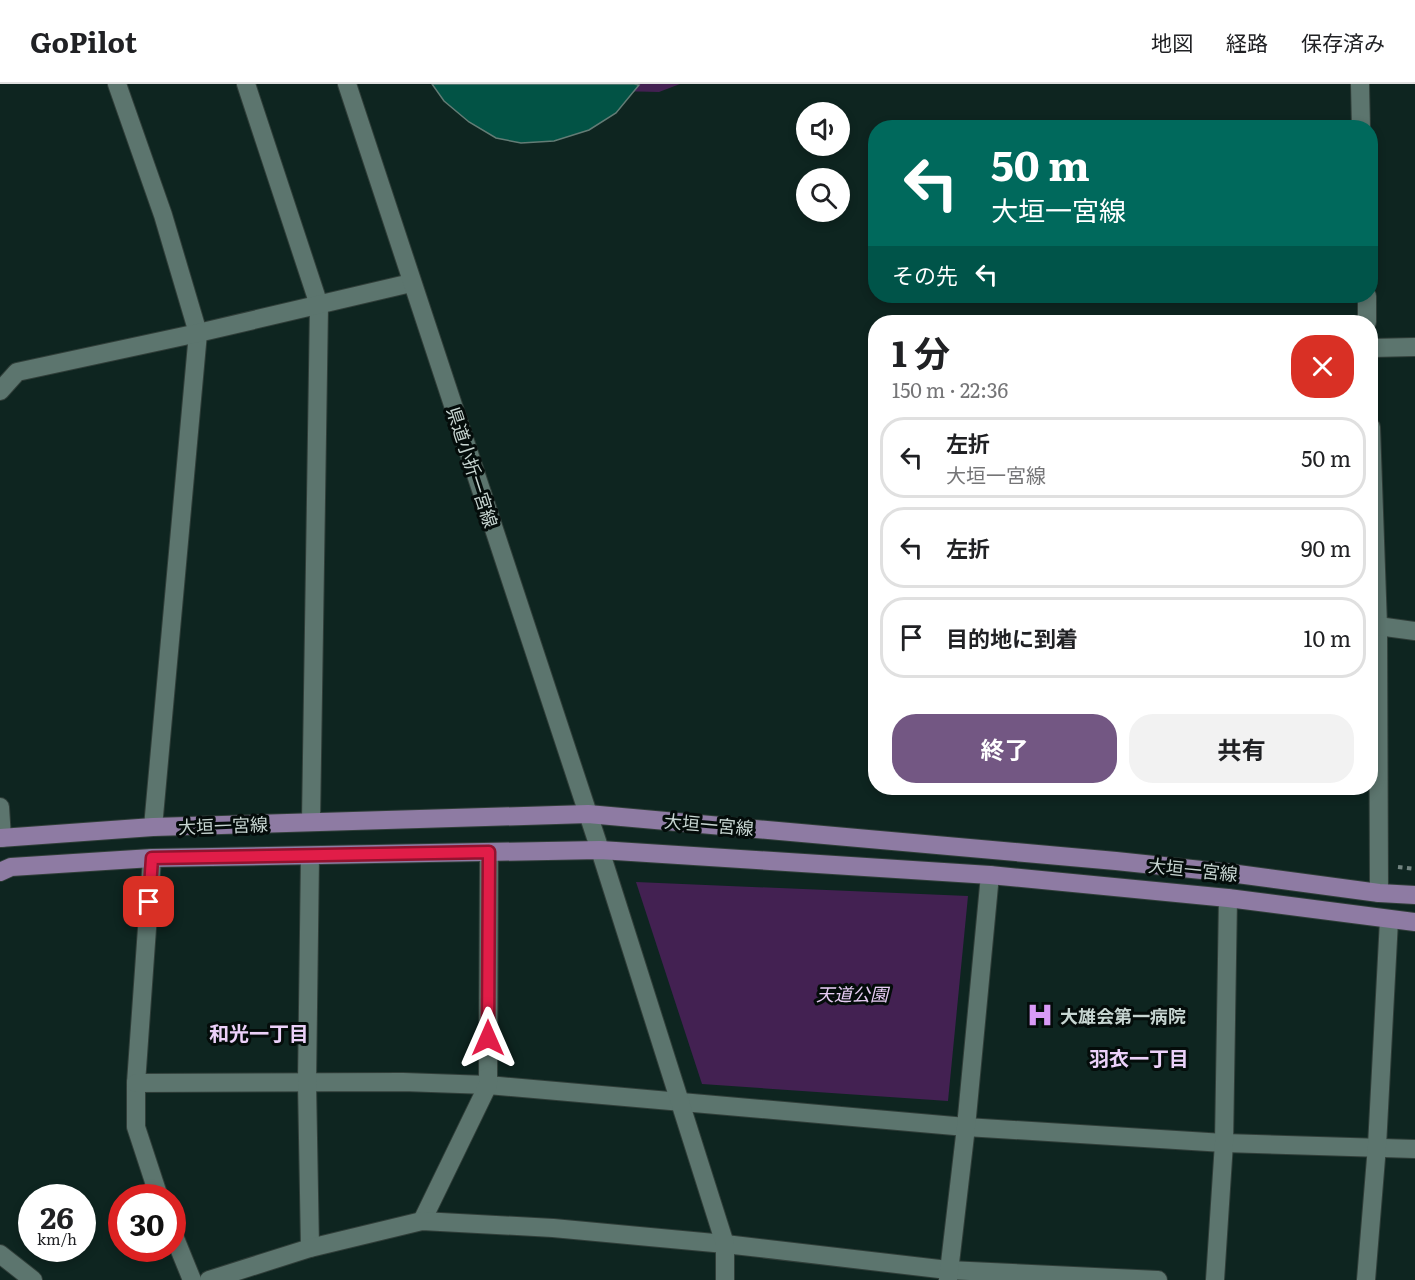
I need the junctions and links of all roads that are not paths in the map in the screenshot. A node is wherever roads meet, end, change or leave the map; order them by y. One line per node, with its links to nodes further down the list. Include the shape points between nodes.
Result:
1 (117, 84): 8 (street, via 163,215)
2 (246, 84): 7 (street)
3 (346, 84): 6 (street, 県道小折一宮線)
4 (1360, 84): 5 (street)
5 (1361, 120)
6 (411, 283): 7 (street); 15 (street, 県道小折一宮線)
7 (319, 305): 8 (street); 16 (street)
8 (198, 333): 11 (street, via 17,372); 17 (street)
9 (1415, 347): 10 (street)
10 (1378, 348)
11 (0, 392)
12 (1378, 626): 13 (street); 25 (street)
13 (1415, 631)
14 (0, 807): 18 (street)
15 (588, 814): 16 (main road, 大垣一宮線); 19 (street, 県道小折一宮線); 25 (main road, 大垣一宮線, via 1116,861)
16 (311, 822): 17 (main road, 大垣一宮線)
17 (153, 828): 18 (main road, 大垣一宮線)
18 (1, 838)
19 (600, 850): 20 (main road, 大垣一宮線); 24 (main road, 大垣一宮線); 33 (street, 県道小折一宮線)
20 (489, 852): 21 (main road, 大垣一宮線); 32 (street)
21 (310, 856): 22 (main road, 大垣一宮線); 31 (street)
22 (152, 858): 23 (main road, 大垣一宮線, via 11,867); 30 (street)
23 (0, 872)
24 (990, 875): 27 (main road, 大垣一宮線); 34 (street)
25 (1378, 893): 26 (main road, 大垣一宮線)
26 (1415, 895)
27 (1228, 898): 28 (main road, 大垣一宮線); 35 (street)
28 (1389, 920): 29 (main road, 大垣一宮線); 36 (street)
29 (1415, 922)
30 (136, 1083): 31 (street); 38 (street, via 136,1127)
31 (307, 1083): 32 (street); 41 (street)
32 (488, 1085): 33 (street); 39 (street)
33 (678, 1101): 34 (street); 40 (street, 県道小折一宮線)
34 (966, 1127): 35 (street); 45 (street)
35 (1224, 1143): 36 (street); 50 (street)
36 (1377, 1146): 37 (street); 51 (street)
37 (1415, 1149)
38 (155, 1184)
39 (422, 1221): 40 (street); 41 (street)
40 (725, 1244): 44 (street, 県道小折一宮線); 45 (street)
41 (310, 1248): 48 (street)
42 (0, 1254): 46 (street)
43 (185, 1262): 47 (street)
44 (725, 1274)
45 (948, 1275): 49 (street)
46 (33, 1280)
47 (192, 1280)
48 (209, 1280)
49 (1158, 1280)
50 (1215, 1280)
51 (1366, 1280)

